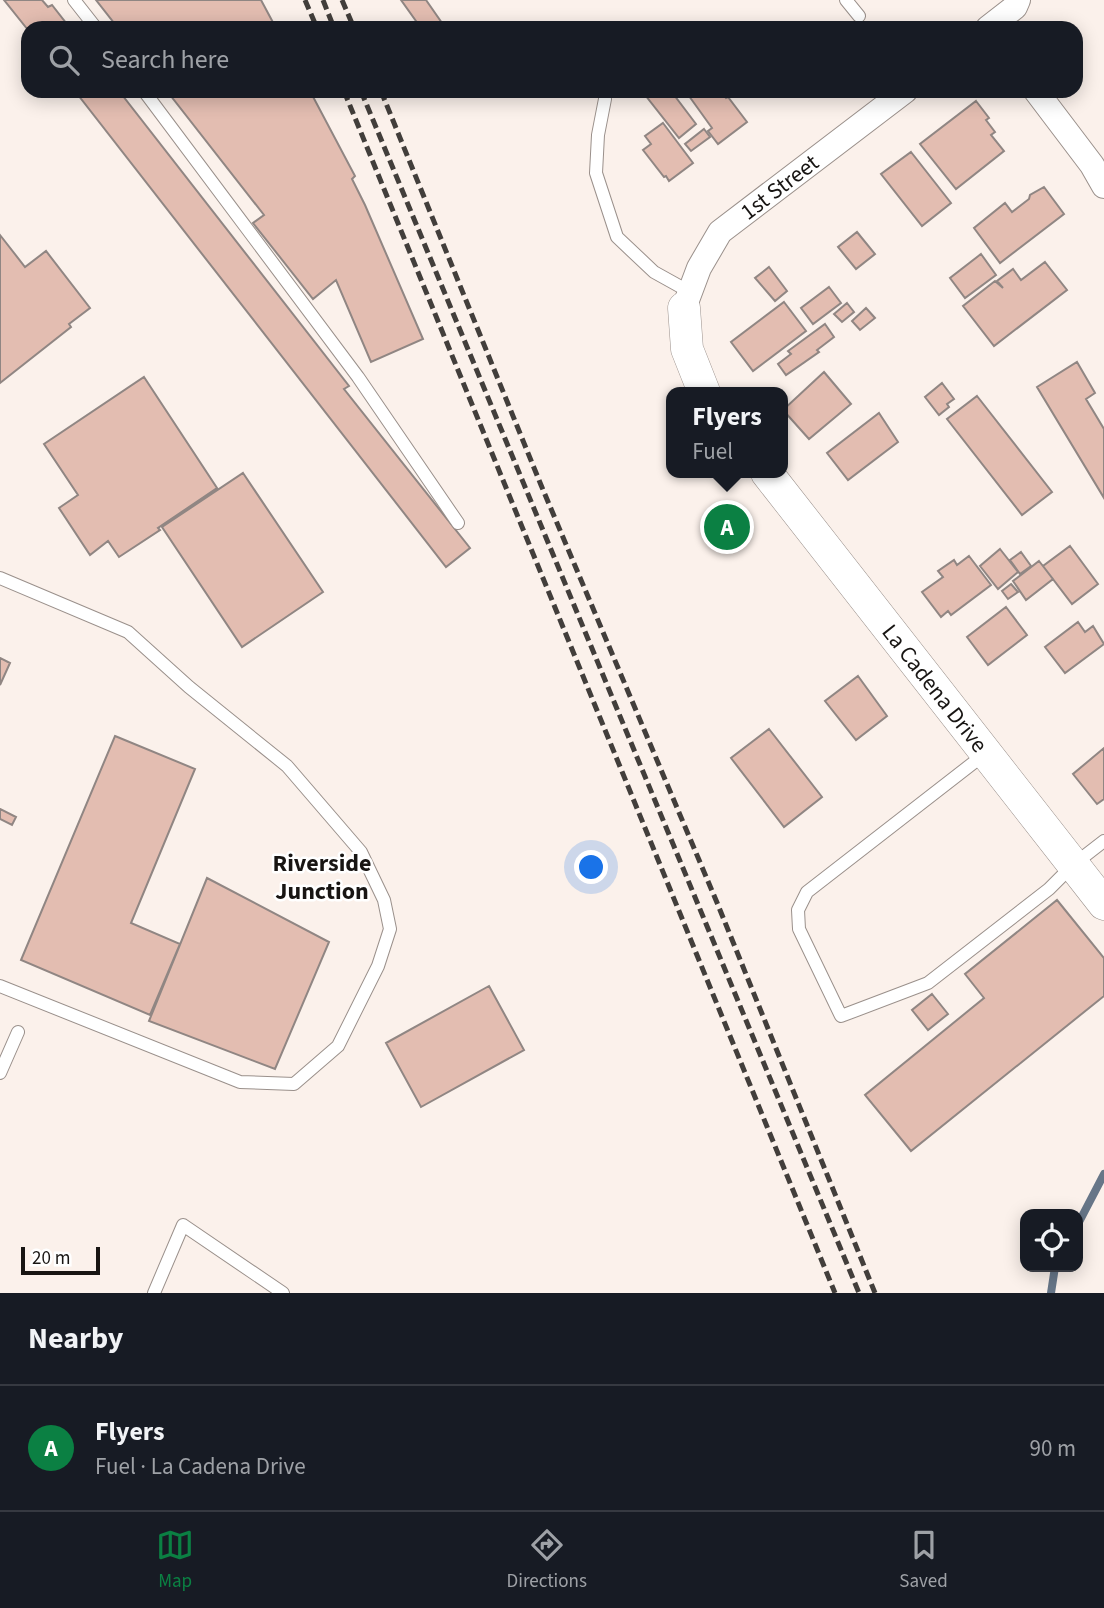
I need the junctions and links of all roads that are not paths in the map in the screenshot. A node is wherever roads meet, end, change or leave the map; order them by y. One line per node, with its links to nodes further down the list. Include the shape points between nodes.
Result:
1 (74, 0): 5 (lane)
2 (846, 0): 4 (lane)
3 (1018, 0): 6 (street)
4 (859, 16)
5 (90, 21)
6 (997, 21)
7 (149, 98): 15 (lane, via 358,377)
8 (896, 98): 12 (street, 1st Street, via 720,232)
9 (1041, 98): 11 (street)
10 (605, 99): 12 (lane, via 596,173 617,237)
11 (1104, 186)
12 (687, 300): 13 (street, via 687,349)
13 (701, 387)
14 (771, 478): 17 (street, La Cadena Drive)
15 (458, 523)
16 (0, 578): 21 (lane, via 128,632 287,766 361,852 384,900 390,929 378,966 338,1046 294,1084 240,1082)
17 (986, 753): 19 (street, La Cadena Drive); 19 (lane, via 807,892 798,910 799,929 841,1016 928,983)
18 (1104, 841): 19 (lane)
19 (1073, 865): 20 (street, La Cadena Drive)
20 (1104, 904)
21 (0, 986)
22 (18, 1032): 23 (lane)
23 (0, 1073)
24 (154, 1293): 25 (lane, via 183,1225)
25 (283, 1293)

